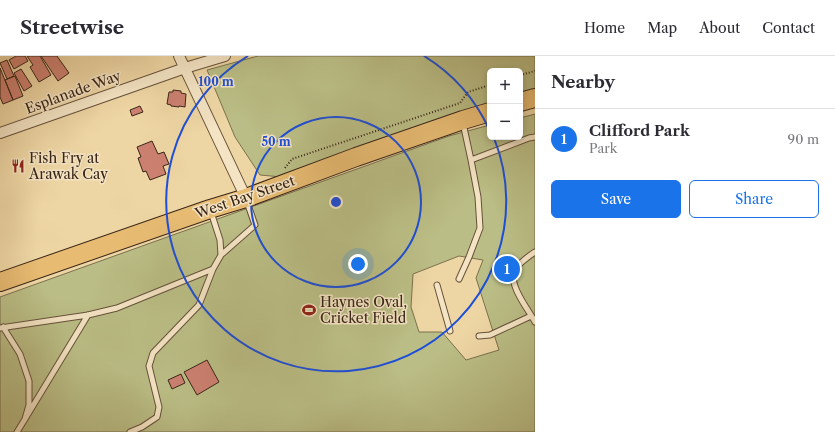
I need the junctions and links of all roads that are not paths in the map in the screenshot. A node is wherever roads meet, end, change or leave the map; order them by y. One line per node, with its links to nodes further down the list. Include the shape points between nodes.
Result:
1 (179, 56): 3 (street)
2 (225, 56): 3 (street, Esplanade Way)
3 (185, 68): 8 (street, Esplanade Way); 11 (street)
4 (535, 98): 5 (highway)
5 (523, 101)
6 (487, 113): 7 (highway, West Bay Street)
7 (463, 120): 10 (lane); 11 (highway, West Bay Street)
8 (0, 133)
9 (535, 137): 10 (lane)
10 (471, 160): 16 (lane, via 478,197 480,228)
11 (246, 198): 12 (highway, West Bay Street); 14 (lane, via 255,224)
12 (210, 209): 14 (lane, via 220,240); 17 (highway, West Bay Street)
13 (535, 252): 20 (lane, via 514,270 513,281)
14 (221, 254): 15 (lane)
15 (213, 269): 19 (lane, via 117,308); 27 (lane, via 199,305 152,353 149,366 159,407 157,417)
16 (459, 279)
17 (0, 282)
18 (438, 285): 23 (lane)
19 (88, 315): 22 (lane); 25 (lane)
20 (532, 316): 21 (lane); 24 (lane, via 490,335)
21 (535, 322)
22 (2, 327): 25 (lane, via 20,354 29,381 29,405)
23 (450, 331)
24 (479, 336)
25 (25, 419): 26 (lane)
26 (17, 432)
27 (130, 432)

